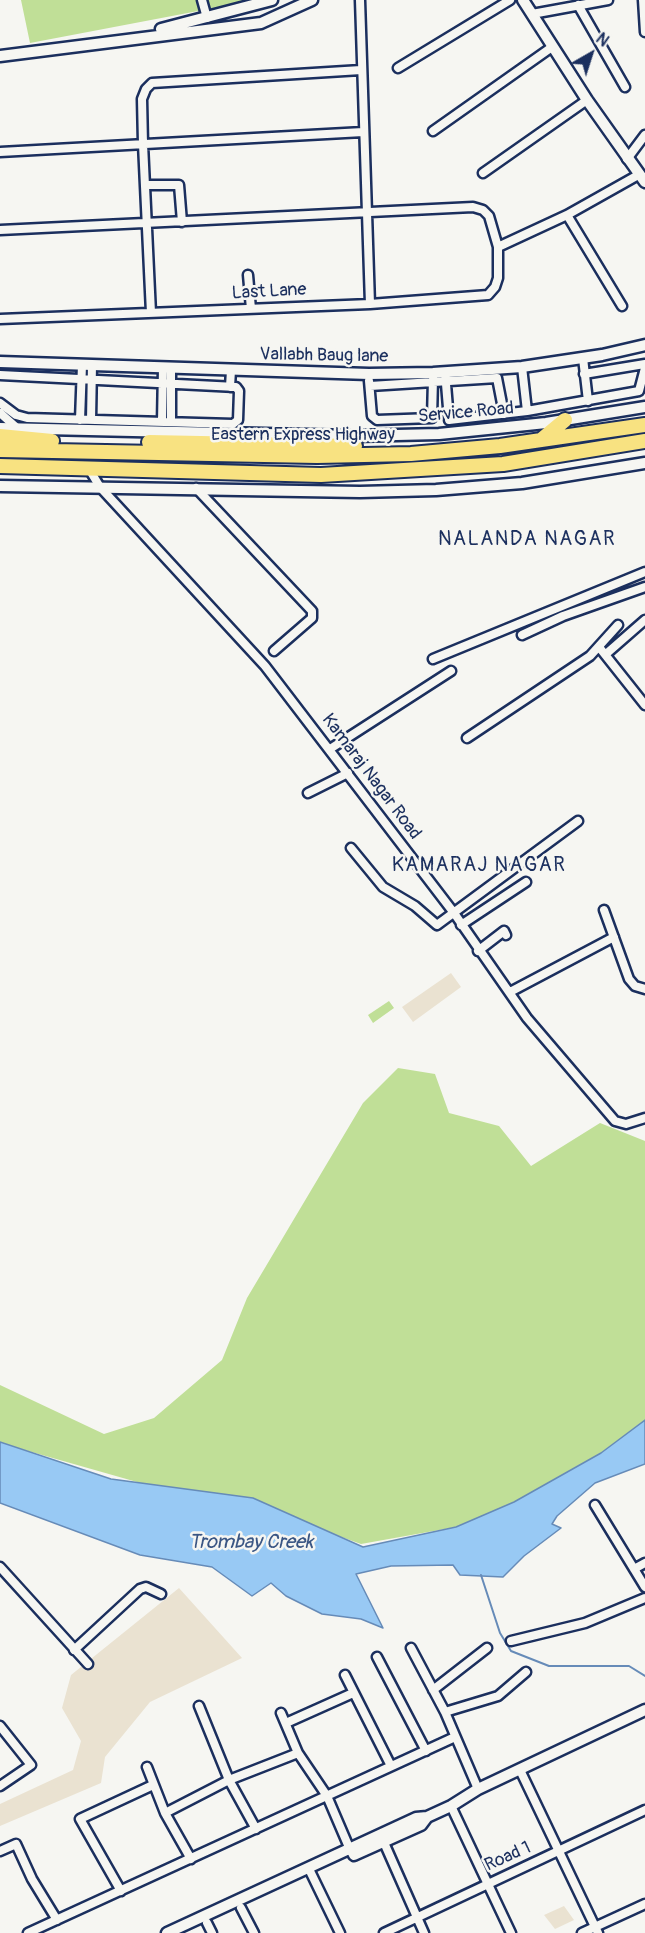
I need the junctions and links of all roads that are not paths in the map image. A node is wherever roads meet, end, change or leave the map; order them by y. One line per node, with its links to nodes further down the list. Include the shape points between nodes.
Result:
1 (202, 0): 11 (street)
2 (272, 0): 11 (street)
3 (312, 0): 15 (street, via 261,23)
4 (360, 0): 17 (street)
5 (510, 0): 16 (street)
6 (523, 0): 10 (street)
7 (608, 0): 9 (street)
8 (643, 0): 12 (street)
9 (578, 5): 10 (street); 18 (street)
10 (532, 14): 13 (street)
11 (207, 18): 14 (street, via 173,27)
12 (645, 32)
13 (552, 47): 19 (street); 20 (street)
14 (0, 49)
15 (0, 56)
16 (398, 68)
17 (361, 70): 21 (street); 23 (street, via 152,83 142,99)
18 (625, 87)
19 (587, 100): 25 (street); 26 (street)
20 (433, 130)
21 (363, 132): 23 (street); 29 (street)
22 (645, 135): 25 (street)
23 (143, 144): 24 (street); 28 (street)
24 (0, 152)
25 (627, 159): 27 (street)
26 (483, 173)
27 (642, 178): 30 (street)
28 (145, 185): 31 (street, via 179,185); 32 (street)
29 (366, 213): 31 (street); 34 (street, via 473,207 489,216); 36 (street)
30 (567, 215): 34 (street); 37 (street)
31 (182, 222): 32 (street)
32 (146, 224): 33 (street); 39 (street)
33 (0, 230)
34 (498, 247): 36 (street, Last Lane, via 498,278 488,295)
35 (248, 275): 38 (street)
36 (370, 304): 38 (street, Last Lane)
37 (622, 306)
38 (251, 309): 39 (street, Last Lane)
39 (151, 313): 40 (street, Last Lane)
40 (0, 319)
41 (645, 345): 42 (street, Vallabh Baug lane)
42 (583, 358): 47 (street, Vallabh Baug lane); 50 (street)
43 (0, 362): 44 (street, Vallabh Baug lane)
44 (17, 363): 45 (street, Vallabh Baug lane); 52 (street)
45 (87, 365): 48 (street, Vallabh Baug lane); 55 (street); 57 (street)
46 (645, 366): 50 (street); 60 (street, via 639,391)
47 (522, 367): 53 (street, Vallabh Baug lane); 63 (street)
48 (167, 368): 49 (street, Vallabh Baug lane); 58 (street)
49 (231, 370): 56 (street, Vallabh Baug lane); 59 (street)
50 (584, 374): 60 (street)
51 (0, 375): 52 (street)
52 (16, 376): 55 (street)
53 (446, 377): 54 (street, Vallabh Baug lane); 65 (street, via 497,378); 65 (street, via 449,420)
54 (433, 378): 56 (street, Vallabh Baug lane); 56 (street, via 431,419 374,420)
55 (81, 380): 57 (street); 67 (street)
56 (369, 380)
57 (92, 381): 58 (street); 68 (street)
58 (167, 384): 59 (street); 70 (street)
59 (230, 387): 70 (street, via 239,391 235,424)
60 (588, 400): 63 (street)
61 (0, 403): 67 (street, via 27,418)
62 (645, 407): 69 (street, Service Road)
63 (527, 411): 65 (street)
64 (0, 413): 73 (street)
65 (504, 414)
66 (645, 419): 74 (highway)
67 (80, 420): 68 (street)
68 (91, 420): 70 (street)
69 (565, 420): 73 (street, Service Road, via 439,434 354,436); 76 (highway)
70 (166, 422)
71 (645, 425): 74 (highway)
72 (0, 428): 73 (street, Service Road)
73 (17, 428)
74 (605, 431): 76 (highway, Eastern Express Highway)
75 (0, 436): 83 (highway, via 44,441 372,446)
76 (540, 440): 83 (highway, Eastern Express Highway)
77 (645, 441): 79 (highway)
78 (0, 445): 81 (highway)
79 (623, 446): 80 (highway); 87 (highway, Eastern Express Highway, via 503,464 321,475)
80 (645, 447)
81 (28, 449): 82 (highway, Eastern Express Highway); 83 (highway, Eastern Express Highway, via 317,456)
82 (0, 450)
83 (411, 454)
84 (645, 463): 91 (street, via 522,483 436,490)
85 (0, 466): 86 (highway)
86 (29, 467): 87 (highway, Eastern Express Highway); 88 (highway)
87 (89, 469): 90 (street, Kamaraj Nagar Road)
88 (0, 471)
89 (0, 486): 90 (street)
90 (100, 487): 91 (street); 104 (street, Kamaraj Nagar Road, via 265,666)
91 (196, 488): 98 (street, via 312,611 312,618)
92 (645, 572): 100 (street)
93 (645, 586): 96 (street)
94 (645, 620): 99 (street)
95 (618, 625): 97 (street)
96 (522, 635)
97 (599, 646): 99 (street); 103 (street, via 590,656)
98 (274, 651)
99 (606, 654): 102 (street)
100 (432, 659)
101 (452, 671): 104 (street)
102 (645, 705)
103 (467, 738)
104 (330, 749): 105 (street, Kamaraj Nagar Road)
105 (348, 773): 106 (street); 111 (street, Kamaraj Nagar Road)
106 (308, 793)
107 (578, 821): 111 (street)
108 (351, 848): 111 (street, via 382,887 415,906 434,924)
109 (526, 882): 112 (street)
110 (604, 910): 114 (street)
111 (454, 913): 112 (street, Kamaraj Nagar Road)
112 (461, 925): 115 (street, Kamaraj Nagar Road)
113 (506, 935): 115 (street, via 504,931)
114 (614, 937): 116 (street, via 629,979); 117 (street)
115 (478, 951): 117 (street, Kamaraj Nagar Road)
116 (645, 989)
117 (510, 992): 118 (street, Kamaraj Nagar Road, via 527,1018 615,1121 626,1124)
118 (645, 1118)
119 (594, 1505): 122 (street)
120 (645, 1563): 122 (street)
121 (0, 1567): 129 (street)
122 (634, 1569): 123 (street)
123 (645, 1587)
124 (161, 1594): 129 (street, via 146,1587 140,1589)
125 (645, 1598): 126 (street, via 585,1623)
126 (512, 1641)
127 (411, 1648): 134 (street)
128 (487, 1648): 134 (street)
129 (74, 1650): 131 (street)
130 (377, 1657): 143 (street)
131 (88, 1664)
132 (526, 1672): 138 (street, via 498,1696)
133 (345, 1675): 135 (street)
134 (433, 1690): 138 (street)
135 (353, 1693): 140 (street); 145 (street)
136 (199, 1706): 148 (street)
137 (645, 1710): 147 (street)
138 (445, 1712): 142 (street)
139 (282, 1713): 140 (street)
140 (286, 1723): 144 (street)
141 (0, 1726): 150 (street, via 31,1765)
142 (455, 1737): 143 (street); 151 (street)
143 (426, 1751): 145 (street)
144 (298, 1753): 148 (street); 152 (street)
145 (391, 1766): 152 (street)
146 (147, 1767): 149 (street)
147 (520, 1770): 151 (street); 159 (street)
148 (230, 1780): 155 (street); 156 (street)
149 (153, 1785): 155 (street); 164 (street, via 80,1819)
150 (0, 1786)
151 (478, 1789): 153 (street)
152 (327, 1796): 156 (street); 160 (street)
153 (451, 1806): 157 (street, via 427,1817 421,1825); 163 (street)
154 (645, 1810): 159 (street, Road 1)
155 (165, 1813): 161 (street)
156 (256, 1829): 161 (street)
157 (382, 1838): 160 (street); 167 (street)
158 (0, 1851): 168 (street, via 16,1844)
159 (560, 1851): 163 (street, Road 1); 170 (street)
160 (352, 1852): 162 (street)
161 (191, 1859): 164 (street)
162 (310, 1872): 166 (street); 172 (street); 175 (street)
163 (487, 1884): 167 (street, Road 1); 178 (street)
164 (121, 1891): 168 (street)
165 (645, 1904): 170 (street)
166 (241, 1908): 169 (street); 174 (street)
167 (416, 1918): 176 (street, Road 1); 177 (street)
168 (57, 1920): 171 (street)
169 (210, 1928): 173 (street)
170 (597, 1930): 179 (street)
171 (28, 1933)
172 (168, 1933)
173 (184, 1933)
174 (254, 1933)
175 (340, 1933)
176 (384, 1933)
177 (424, 1933)
178 (511, 1933)
179 (582, 1933)

